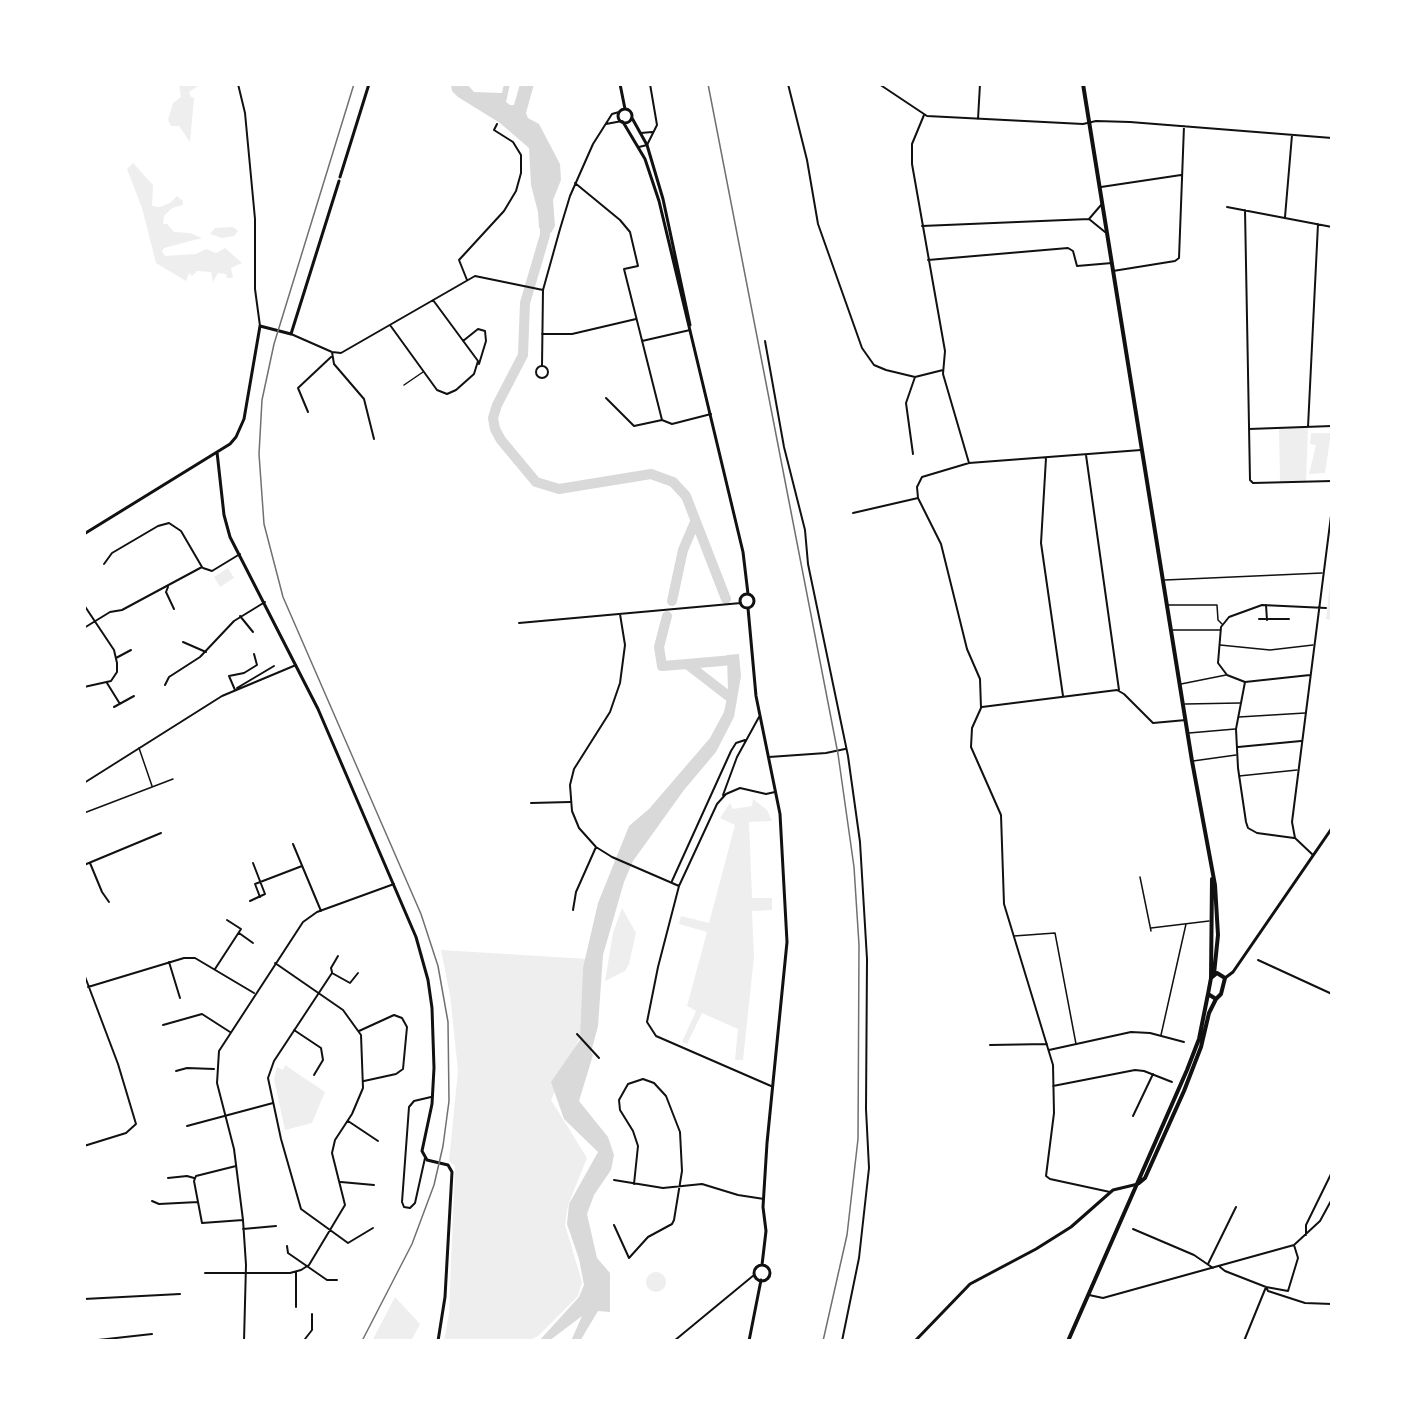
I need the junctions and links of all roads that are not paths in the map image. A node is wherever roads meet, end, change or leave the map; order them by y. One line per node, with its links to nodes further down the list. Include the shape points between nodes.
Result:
1 (238, 84): 45 (street, via 245,115 255,219 255,289)
2 (369, 84): 48 (street)
3 (620, 84): 9 (street)
4 (650, 84): 19 (street, via 658,120)
5 (788, 84): 58 (street, via 818,224 862,348 879,368)
6 (879, 84): 11 (street)
7 (980, 84): 13 (street)
8 (1083, 84): 15 (main road)
9 (625, 109): 10 (street); 12 (street, via 631,111)
10 (619, 112): 14 (street); 17 (street, via 612,114)
11 (924, 115): 13 (street); 34 (street, via 912,152)
12 (632, 118): 14 (street); 20 (street)
13 (978, 119): 15 (street)
14 (622, 122): 17 (street); 24 (street)
15 (1090, 122): 18 (street); 27 (main road)
16 (497, 124): 40 (street, via 494,130 513,142 521,155 522,172 504,211 459,260)
17 (606, 124): 26 (street)
18 (1184, 126): 21 (street); 25 (street)
19 (652, 132): 20 (street); 23 (street)
20 (640, 133): 23 (street)
21 (1293, 135): 22 (street); 31 (street)
22 (1332, 138)
23 (647, 145): 24 (street); 46 (street, via 666,212)
24 (639, 147): 46 (street, via 656,187)
25 (1181, 175): 27 (street); 39 (street, via 1178,260)
26 (575, 183): 41 (street); 43 (street, via 628,229 638,266 624,269)
27 (1099, 188): 28 (main road)
28 (1101, 205): 32 (street); 36 (main road)
29 (1227, 207): 30 (street)
30 (1245, 210): 31 (street); 66 (street)
31 (1285, 217): 33 (street)
32 (1089, 219): 34 (street); 36 (street)
33 (1318, 224): 35 (street); 65 (street)
34 (922, 226): 37 (street)
35 (1332, 226)
36 (1106, 233): 38 (main road)
37 (928, 260): 38 (street, via 1070,248 1077,267); 56 (street, via 945,351)
38 (1112, 264): 39 (main road)
39 (1113, 271): 68 (main road)
40 (467, 280): 41 (street, via 480,276); 42 (street)
41 (543, 290): 47 (street)
42 (433, 300): 44 (street); 49 (street)
43 (636, 319): 47 (street, via 572,334); 50 (street)
44 (390, 325): 52 (street, via 345,352); 57 (street)
45 (260, 327): 48 (street); 69 (street, via 242,425 233,440)
46 (690, 330): 50 (street); 62 (street)
47 (542, 333): 55 (street)
48 (291, 334): 52 (street)
49 (463, 340): 54 (street); 54 (street, via 478,329 485,331)
50 (642, 341): 63 (street)
51 (765, 341): 142 (street)
52 (332, 352): 53 (street)
53 (331, 357): 61 (street, via 298,387); 67 (street, via 364,399)
54 (479, 365): 57 (street, via 463,384 447,394 437,390)
55 (542, 366): 55 (street, via 535,372 542,378 548,373)
56 (943, 370): 58 (street); 73 (street)
57 (423, 371): 59 (street)
58 (915, 377): 70 (street, via 906,403)
59 (404, 385)
60 (606, 398): 63 (street, via 634,426)
61 (308, 412)
62 (711, 414): 63 (street, via 672,424); 85 (street, via 743,552)
63 (662, 420)
64 (1332, 426): 65 (street)
65 (1308, 427): 66 (street)
66 (1249, 429): 74 (street, via 1251,482)
67 (374, 439)
68 (1142, 450): 71 (street); 83 (main road)
69 (217, 452): 78 (street); 79 (street, via 226,523)
70 (913, 454)
71 (1086, 454): 72 (street); 124 (street)
72 (1046, 457): 73 (street); 126 (street, via 1041,543)
73 (969, 463): 75 (street, via 920,479)
74 (1332, 481)
75 (918, 498): 77 (street); 131 (street, via 943,550 962,632 980,679)
76 (1332, 508): 82 (street)
77 (853, 513)
78 (84, 534)
79 (240, 554): 81 (street, via 212,571); 86 (street)
80 (104, 564): 81 (street, via 112,553 169,523 181,531)
81 (202, 567): 84 (street)
82 (1323, 573): 83 (street); 91 (street)
83 (1163, 580): 89 (main road)
84 (168, 586): 94 (street, via 166,592); 98 (street)
85 (748, 594): 87 (street, via 741,598); 92 (street, via 754,602)
86 (265, 602): 96 (street); 114 (street)
87 (741, 603): 92 (street); 95 (street)
88 (84, 605): 98 (street)
89 (1167, 605): 102 (street, via 1217,605); 104 (main road)
90 (1266, 605): 91 (street); 100 (street); 102 (street, via 1229,616)
91 (1320, 607): 93 (street); 109 (street)
92 (748, 608): 133 (street)
93 (1326, 608)
94 (174, 609)
95 (620, 614): 101 (street); 153 (street, via 625,645 620,683 610,712 574,769)
96 (240, 616): 106 (street); 111 (street)
97 (1289, 619): 100 (street)
98 (96, 620): 103 (street); 113 (street)
99 (1259, 620): 100 (street)
100 (1267, 620)
101 (519, 623)
102 (1222, 624): 105 (street)
103 (84, 628)
104 (1171, 629): 105 (street); 120 (main road)
105 (1220, 630): 108 (street)
106 (253, 632)
107 (183, 642): 111 (street)
108 (1219, 645): 109 (street, via 1270,650); 116 (street, via 1218,663)
109 (1314, 645): 117 (street)
110 (131, 650): 113 (street)
111 (206, 652): 121 (street, via 169,677)
112 (254, 654): 123 (street, via 257,665 244,674 230,676)
113 (116, 658): 119 (street, via 117,672)
114 (296, 664): 123 (street); 170 (street)
115 (274, 666): 123 (street)
116 (1227, 675): 118 (street); 120 (street)
117 (1310, 675): 118 (street); 132 (street)
118 (1245, 682): 127 (street)
119 (108, 683): 122 (street); 128 (street)
120 (1180, 684): 129 (main road)
121 (165, 685)
122 (84, 687)
123 (235, 690): 141 (street)
124 (1119, 690): 126 (street); 135 (street, via 1153,723)
125 (134, 696): 128 (street)
126 (1063, 696): 131 (street)
127 (1241, 703): 129 (street); 134 (street)
128 (120, 704): 130 (street)
129 (1183, 704): 135 (main road)
130 (114, 707)
131 (981, 708): 182 (street, via 970,741 1001,815 1003,900)
132 (1305, 713): 134 (street); 139 (street)
133 (759, 717): 138 (street); 144 (street)
134 (1238, 717): 136 (street)
135 (1186, 720): 137 (main road)
136 (1236, 729): 137 (street); 140 (street)
137 (1188, 733): 145 (main road)
138 (746, 740): 152 (street); 169 (street, via 733,746)
139 (1301, 741): 140 (street); 146 (street)
140 (1238, 747): 143 (street)
141 (139, 748): 149 (street); 150 (street)
142 (845, 749): 144 (street); 282 (street, via 860,842 866,930 866,1109 870,1161 858,1266)
143 (1238, 755): 145 (street); 147 (street)
144 (769, 757): 151 (street)
145 (1192, 761): 166 (main road)
146 (1297, 770): 147 (street); 158 (street)
147 (1239, 776): 158 (street, via 1248,828 1257,833)
148 (173, 779): 150 (street)
149 (84, 783)
150 (153, 787): 155 (street)
151 (776, 792): 152 (street, via 766,794 740,788); 219 (street, via 786,951)
152 (723, 796): 171 (street)
153 (570, 802): 154 (street); 160 (street, via 579,828)
154 (531, 803)
155 (84, 813)
156 (1332, 828): 161 (street)
157 (161, 833): 162 (street)
158 (1295, 838): 161 (street)
159 (293, 844): 165 (street)
160 (596, 847): 169 (street); 175 (street, via 576,892)
161 (1313, 855): 193 (street, via 1233,972)
162 (90, 862): 164 (street); 174 (street)
163 (253, 863): 168 (street)
164 (84, 865)
165 (302, 866): 168 (street); 176 (street)
166 (1212, 876): 178 (main road); 181 (main road)
167 (1140, 877): 179 (street, via 1151,930)
168 (260, 882): 172 (street, via 265,893); 172 (street, via 255,884)
169 (672, 882): 171 (street)
170 (394, 884): 176 (street); 221 (street, via 418,943 431,992)
171 (679, 885): 219 (street, via 654,982 650,1029 658,1037)
172 (260, 897): 173 (street)
173 (250, 901)
174 (109, 902)
175 (573, 910)
176 (321, 911): 187 (street, via 303,922)
177 (227, 920): 180 (street, via 241,929)
178 (1212, 922): 179 (street); 181 (street); 192 (main road)
179 (1186, 924): 206 (street)
180 (239, 933): 183 (street); 188 (street)
181 (1218, 935): 192 (main road)
182 (1013, 936): 208 (street); 209 (street, via 1055,933)
183 (254, 943)
184 (338, 956): 189 (street)
185 (1258, 960): 198 (street)
186 (169, 962): 188 (street, via 195,957); 194 (street); 199 (street)
187 (275, 963): 195 (street); 196 (street)
188 (215, 969): 196 (street)
189 (332, 973): 191 (street, via 350,983); 195 (street)
190 (84, 974): 194 (street)
191 (358, 974)
192 (1212, 976): 193 (main road, via 1221,974); 197 (main road)
193 (1225, 978): 200 (main road)
194 (88, 987): 228 (street, via 136,1124 126,1133)
195 (319, 993): 202 (street); 203 (street, via 344,1010)
196 (255, 994): 204 (street)
197 (1208, 994): 200 (main road); 237 (main road, via 1193,1054)
198 (1332, 994)
199 (180, 998)
200 (1216, 999): 237 (main road, via 1177,1107 1145,1178)
201 (163, 1025): 204 (street, via 202,1014)
202 (294, 1030): 216 (street, via 321,1048 323,1059); 222 (street, via 269,1072)
203 (359, 1031): 217 (street); 217 (street, via 394,1015 402,1018 407,1027 403,1069)
204 (230, 1032): 213 (street, via 219,1051)
205 (578, 1034): 212 (street)
206 (1161, 1036): 207 (street); 209 (street, via 1131,1032)
207 (1184, 1042)
208 (1047, 1044): 210 (street); 211 (street)
209 (1076, 1044): 211 (street)
210 (990, 1045)
211 (1049, 1050): 220 (street)
212 (599, 1058)
213 (216, 1070): 214 (street); 223 (street)
214 (176, 1071)
215 (1153, 1074): 218 (street); 220 (street, via 1135,1070); 224 (street)
216 (314, 1075)
217 (364, 1081): 225 (street, via 362,1095)
218 (1172, 1082)
219 (771, 1086): 241 (street)
220 (1053, 1086): 240 (street, via 1054,1113 1046,1176)
221 (432, 1097): 229 (street, via 422,1147); 229 (street, via 409,1105 402,1202 405,1207 415,1203)
222 (273, 1103): 223 (street); 252 (street, via 298,1204 305,1214)
223 (224, 1116): 226 (street); 230 (street)
224 (1134, 1116)
225 (348, 1120): 227 (street); 235 (street, via 333,1147 333,1163)
226 (187, 1126)
227 (378, 1141)
228 (84, 1146)
229 (425, 1158): 279 (street, via 448,1165 452,1172 445,1297)
230 (236, 1166): 233 (street); 246 (street)
231 (1332, 1172): 253 (street, via 1306,1226)
232 (168, 1178): 233 (street)
233 (194, 1178): 244 (street)
234 (614, 1180): 236 (street)
235 (340, 1182): 238 (street); 252 (street, via 345,1205)
236 (634, 1184): 239 (street, via 663,1188); 239 (street, via 638,1146 619,1100 628,1084 643,1079 660,1087 675,1114 683,1152)
237 (1138, 1184): 240 (street); 269 (main road)
238 (374, 1185)
239 (680, 1185): 241 (street, via 702,1184); 247 (street, via 672,1224 648,1237 629,1258)
240 (1110, 1192): 283 (street, via 1071,1227 1036,1250 970,1284)
241 (764, 1199): 257 (street)
242 (1332, 1199): 253 (street, via 1320,1221)
243 (152, 1201): 244 (street)
244 (198, 1202): 246 (street, via 202,1223)
245 (1236, 1207): 256 (street)
246 (243, 1220): 250 (street)
247 (614, 1225)
248 (276, 1226): 250 (street)
249 (373, 1228): 252 (street, via 350,1243)
250 (243, 1229): 263 (street)
251 (1133, 1229): 256 (street)
252 (330, 1231): 258 (street)
253 (1306, 1235): 254 (street)
254 (1294, 1245): 259 (street); 267 (street, via 1298,1258 1288,1291)
255 (286, 1246): 258 (street, via 288,1253)
256 (1208, 1264): 260 (street)
257 (762, 1265): 264 (street); 266 (street, via 769,1273)
258 (307, 1266): 261 (street); 265 (street, via 327,1280)
259 (1220, 1267): 260 (street); 267 (street)
260 (1213, 1268): 269 (street, via 1103,1298)
261 (296, 1272): 263 (street); 272 (street)
262 (205, 1273): 263 (street)
263 (246, 1273): 278 (street)
264 (754, 1275): 266 (street); 280 (street)
265 (337, 1280)
266 (761, 1280): 281 (street)
267 (1266, 1287): 271 (street, via 1297,1301); 285 (street)
268 (180, 1294): 270 (street)
269 (1089, 1295): 284 (main road)
270 (84, 1299)
271 (1332, 1304)
272 (296, 1307)
273 (312, 1314): 275 (street, via 312,1330)
274 (152, 1334): 276 (street)
275 (304, 1340): 278 (street)
276 (89, 1341)
277 (237, 1341): 278 (street)
278 (244, 1341)
279 (438, 1341)
280 (674, 1341)
281 (749, 1341)
282 (842, 1341)
283 (915, 1341)
284 (1068, 1341)
285 (1244, 1341)

